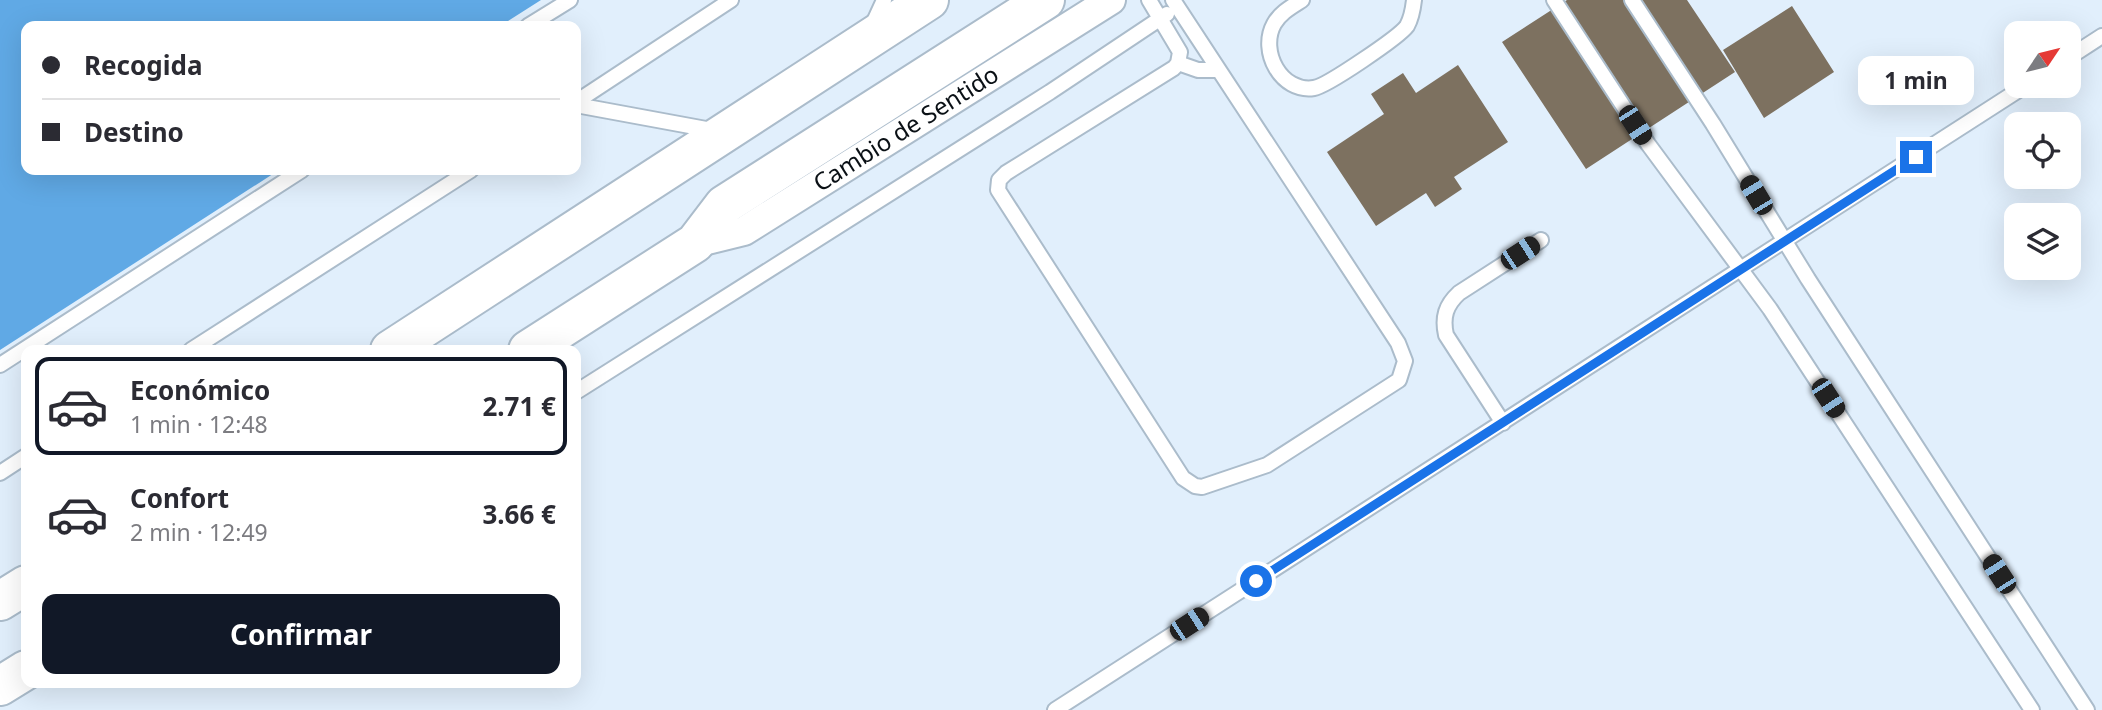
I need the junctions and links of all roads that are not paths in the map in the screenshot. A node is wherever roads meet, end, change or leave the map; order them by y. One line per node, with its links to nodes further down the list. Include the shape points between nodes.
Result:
1 (570, 0): 14 (lane)
2 (731, 0): 21 (lane)
3 (884, 0): 17 (lane, via 878,18 860,42)
4 (929, 0): 17 (main road)
5 (1045, 0): 28 (main road, via 724,205)
6 (1111, 0): 28 (street, Cambio de Sentido, via 744,231)
7 (1149, 0): 13 (lane)
8 (1302, 0): 9 (lane, via 1281,13 1273,25 1269,55 1286,80 1314,88 1396,37 1413,14)
9 (1414, 0)
10 (1554, 0): 29 (lane, via 1648,144)
11 (1632, 0): 27 (lane)
12 (1175, 4): 13 (lane); 19 (lane)
13 (1160, 18): 18 (lane, via 1178,46); 36 (lane)
14 (536, 21)
15 (2102, 36): 16 (lane)
16 (2081, 50)
17 (836, 60): 23 (main road)
18 (1178, 63): 19 (lane, via 1198,70); 19 (lane, via 1006,173 998,190 1183,478 1202,487 1267,466 1399,380 1405,361 1398,343)
19 (1219, 70)
20 (2007, 98): 27 (lane)
21 (581, 101)
22 (581, 105): 23 (lane)
23 (725, 132): 32 (main road)
24 (294, 175): 30 (lane)
25 (463, 175): 31 (lane)
26 (1541, 240): 37 (lane, via 1459,293 1445,311 1446,335)
27 (1785, 242): 29 (lane); 46 (lane)
28 (695, 243): 33 (main road)
29 (1741, 270): 37 (lane); 45 (lane)
30 (31, 345)
31 (199, 345)
32 (398, 345)
33 (536, 345)
34 (21, 351): 35 (lane)
35 (0, 365)
36 (581, 389)
37 (1503, 423): 44 (lane)
38 (21, 459): 39 (lane)
39 (0, 473)
40 (21, 587): 41 (main road)
41 (0, 601)
42 (21, 673): 43 (main road)
43 (0, 686)
44 (1055, 710)
45 (2032, 710)
46 (2087, 710)

